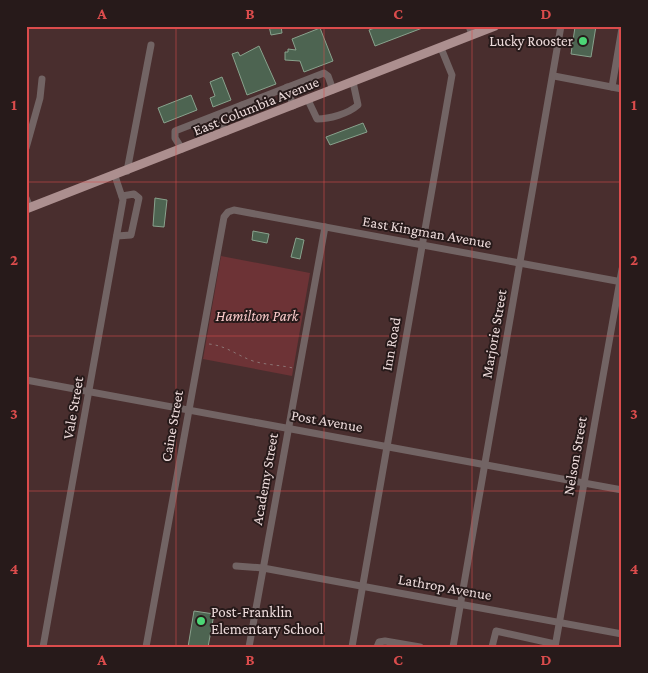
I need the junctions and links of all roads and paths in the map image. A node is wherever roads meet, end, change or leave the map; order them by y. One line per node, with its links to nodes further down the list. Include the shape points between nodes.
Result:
1 (495, 26): 4 (main road, East Columbia Avenue)
2 (561, 26): 8 (street, Marjorie Street)
3 (622, 28): 7 (street)
4 (470, 31): 6 (main road, East Columbia Avenue)
5 (151, 45): 23 (street)
6 (441, 48): 10 (main road, East Columbia Avenue); 31 (street, Inn Road, via 452,75)
7 (618, 69): 12 (street)
8 (554, 76): 12 (street); 32 (street, Marjorie Street)
9 (42, 79): 21 (street)
10 (353, 82): 14 (main road, East Columbia Avenue); 15 (street, via 358,99 353,110 317,119)
11 (286, 87): 14 (street, via 324,72); 16 (street); 17 (street)
12 (612, 87): 13 (street)
13 (622, 89)
14 (333, 90): 15 (main road, East Columbia Avenue)
15 (308, 100): 17 (main road, East Columbia Avenue)
16 (242, 106): 18 (street); 19 (street)
17 (293, 106): 19 (main road, East Columbia Avenue)
18 (218, 115): 20 (street); 22 (street, via 175,130 175,138)
19 (250, 123): 20 (main road, East Columbia Avenue)
20 (226, 132): 22 (main road, East Columbia Avenue)
21 (26, 148)
22 (182, 150): 23 (main road, East Columbia Avenue)
23 (127, 171): 24 (main road, East Columbia Avenue)
24 (114, 176): 25 (street, Vale Street); 27 (main road, East Columbia Avenue)
25 (122, 196): 30 (street, Vale Street); 30 (street, via 134,194 139,198 131,235)
26 (26, 198): 27 (street)
27 (28, 208)
28 (228, 212): 29 (street, East Kingman Avenue, via 234,210); 35 (street, Caine Street, via 224,217)
29 (325, 227): 31 (street, East Kingman Avenue); 36 (street, Academy Street)
30 (117, 236): 38 (street, Vale Street)
31 (422, 245): 32 (street, East Kingman Avenue); 41 (street, Inn Road)
32 (521, 263): 34 (street, East Kingman Avenue); 42 (street, Marjorie Street)
33 (622, 269): 34 (street, Nelson Street)
34 (621, 282): 43 (street, Nelson Street)
35 (201, 344): 36 (path, via 225,347 254,361); 39 (street, Caine Street)
36 (299, 370): 40 (street, Academy Street)
37 (26, 380): 38 (street, Post Avenue)
38 (90, 392): 39 (street, Post Avenue); 52 (street, Vale Street)
39 (189, 409): 40 (street, Post Avenue); 53 (street, Caine Street)
40 (288, 428): 41 (street, Post Avenue); 46 (street, Academy Street)
41 (387, 446): 42 (street, Post Avenue); 47 (street, Inn Road)
42 (486, 465): 43 (street, Post Avenue); 48 (street, Marjorie Street)
43 (584, 483): 44 (street, Post Avenue); 49 (street, Nelson Street)
44 (622, 490)
45 (236, 566): 46 (street, Lathrop Avenue)
46 (263, 568): 47 (street, Lathrop Avenue); 54 (street, Academy Street)
47 (363, 586): 48 (street, Lathrop Avenue); 55 (street, Inn Road)
48 (461, 604): 49 (street, Lathrop Avenue); 58 (street, Marjorie Street)
49 (559, 622): 50 (street, Lathrop Avenue); 51 (street, Nelson Street)
50 (622, 634)
51 (555, 646): 59 (street, via 496,631)
52 (43, 647)
53 (146, 647)
54 (249, 647)
55 (352, 647)
56 (377, 647): 57 (street, via 384,641)
57 (420, 647)
58 (453, 647)
59 (492, 647)

